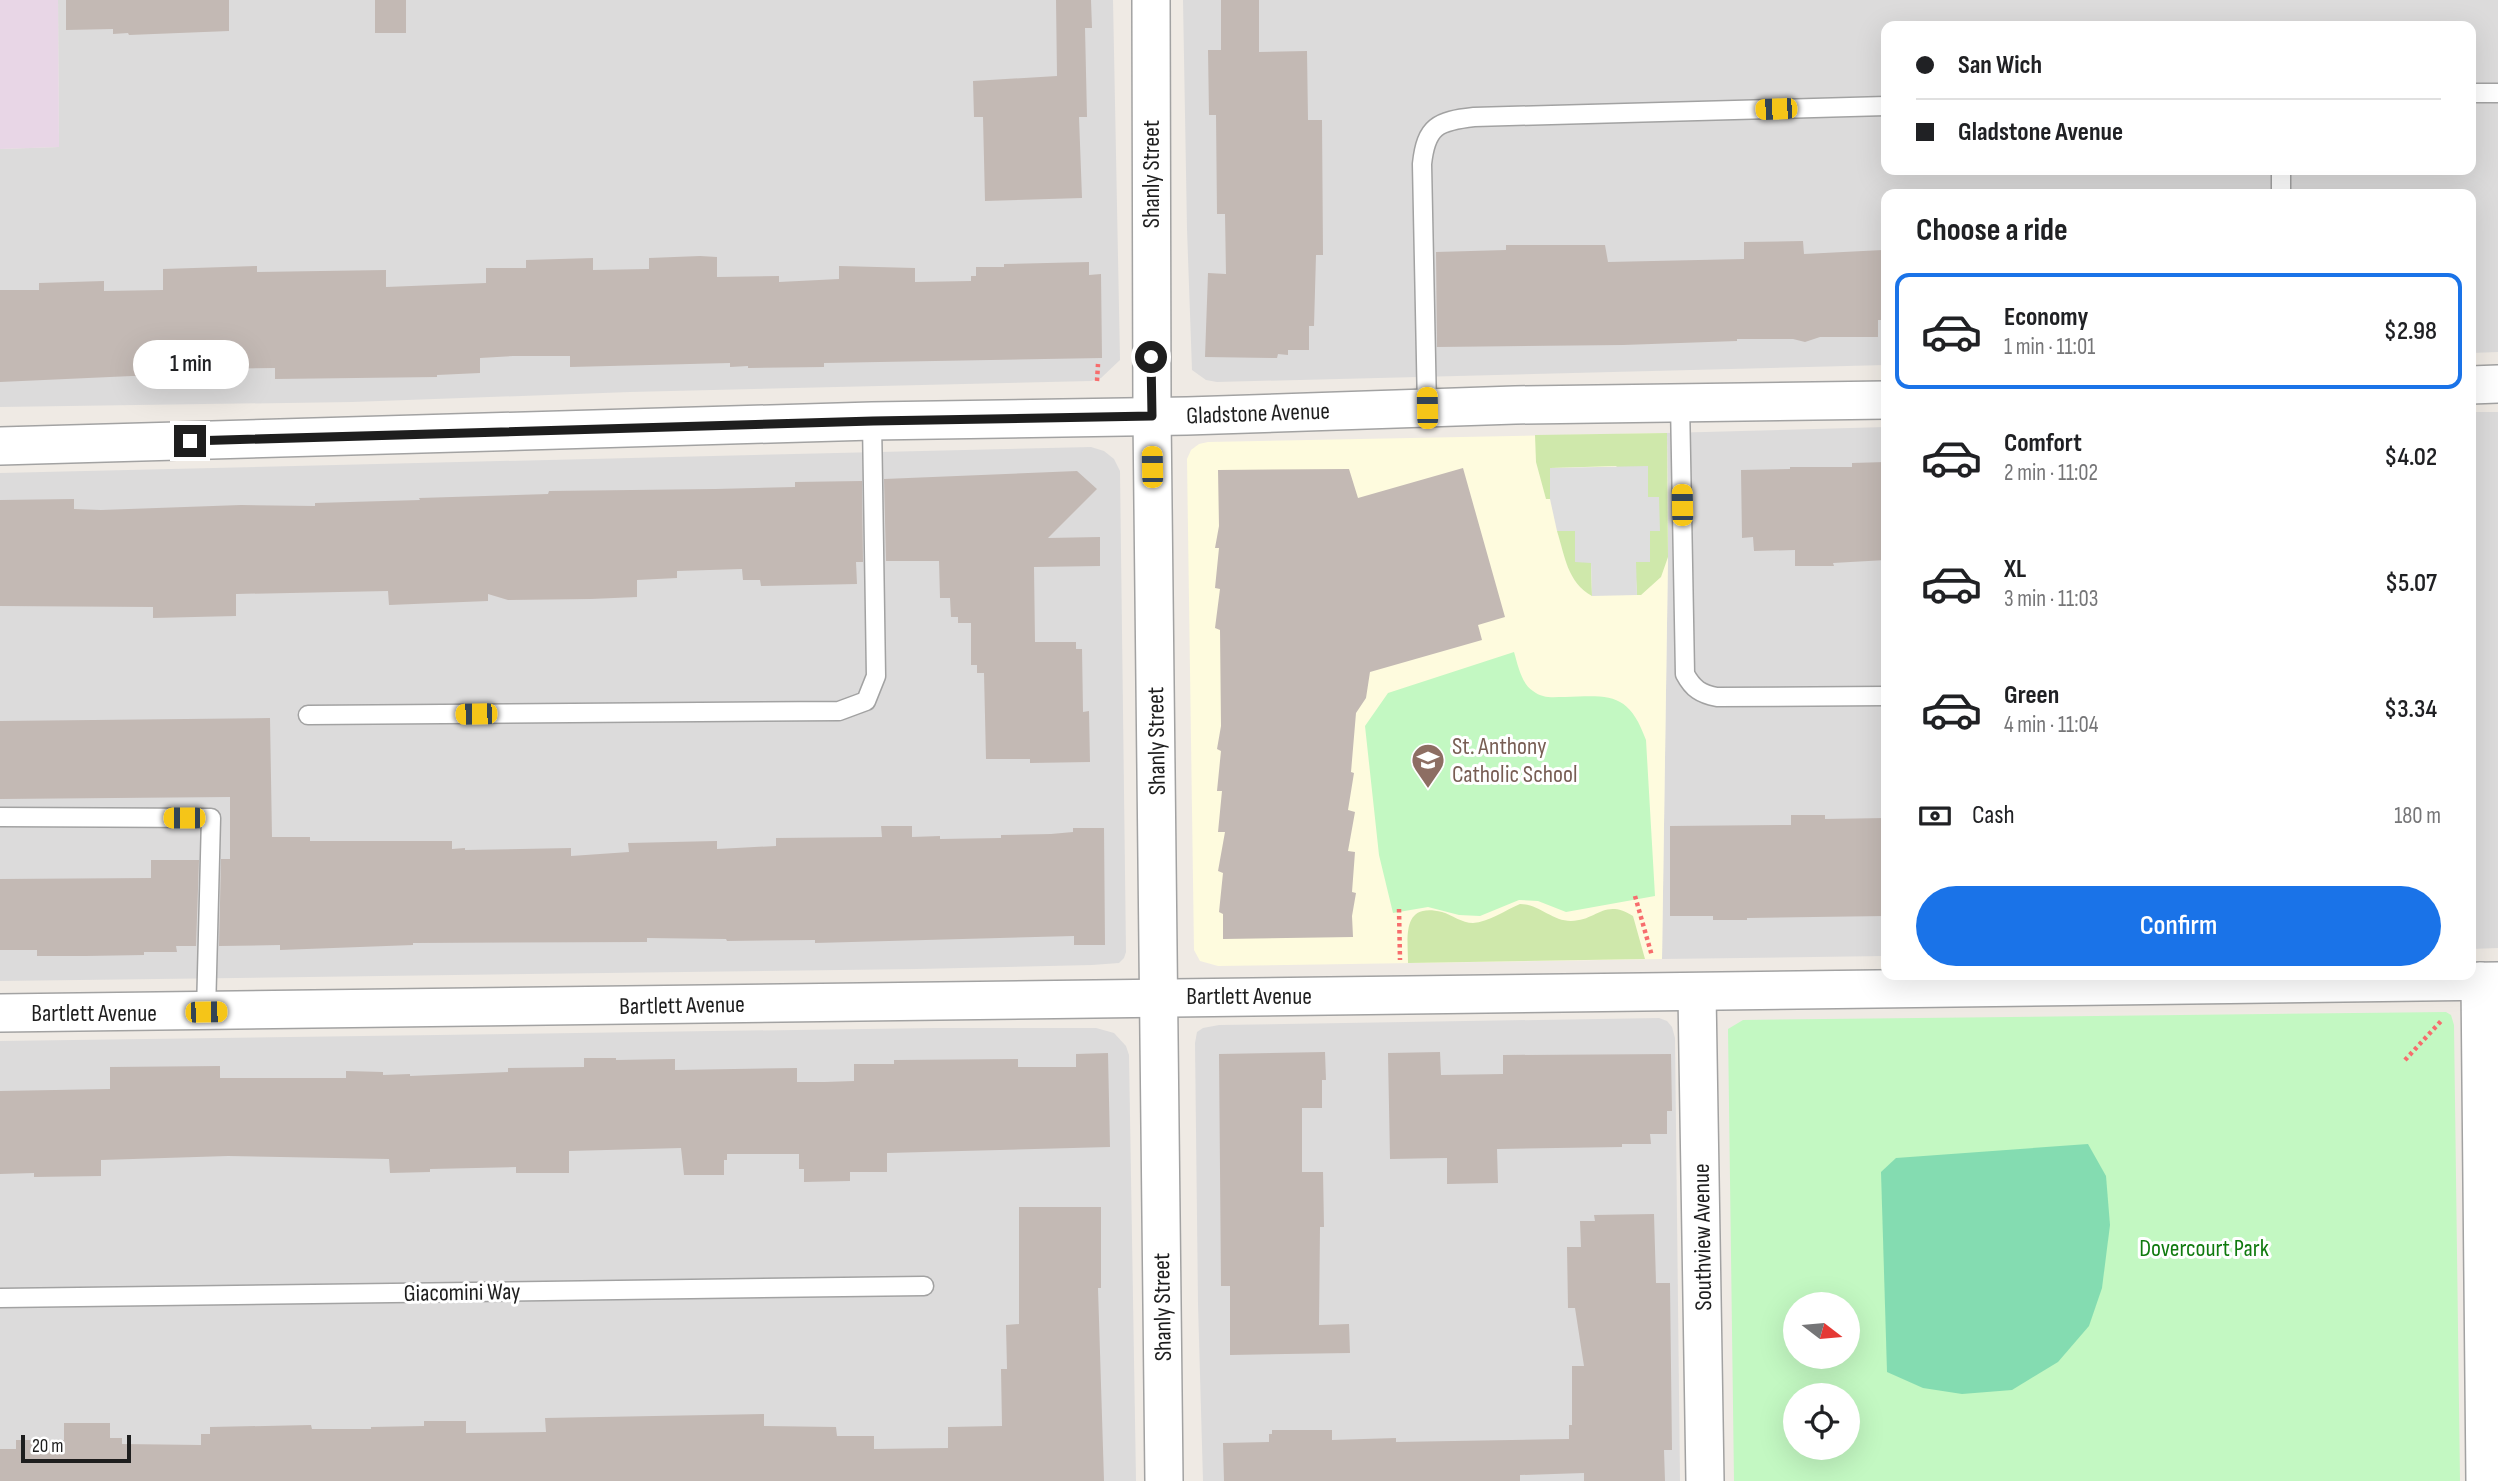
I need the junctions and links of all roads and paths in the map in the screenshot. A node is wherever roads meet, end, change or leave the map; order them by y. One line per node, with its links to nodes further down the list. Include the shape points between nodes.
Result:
1 (1151, 0): 12 (street, Shanly Street)
2 (2476, 93): 3 (lane)
3 (2498, 93)
4 (1881, 106): 11 (lane, via 1474,117 1447,120 1432,129 1424,144 1422,164)
5 (1098, 364): 8 (path)
6 (2498, 384): 7 (street)
7 (2476, 385)
8 (1097, 386)
9 (1881, 400): 10 (street, Gladstone Avenue)
10 (1680, 402): 11 (street, Gladstone Avenue); 15 (lane, via 1685,674 1692,686 1717,697)
11 (1427, 408): 12 (street, Gladstone Avenue)
12 (1152, 416): 13 (street, Gladstone Avenue); 24 (street, Shanly Street)
13 (873, 421): 14 (street, Gladstone Avenue); 16 (lane, via 876,676 866,701 839,711)
14 (0, 446)
15 (1881, 696)
16 (308, 715)
17 (0, 817): 25 (lane, via 211,818)
18 (1635, 896): 20 (path)
19 (1399, 909): 23 (path)
20 (1654, 966)
21 (2489, 981): 22 (street, Bartlett Avenue); 33 (street)
22 (1697, 993): 23 (street, Bartlett Avenue); 32 (street, Southview Avenue)
23 (1402, 995): 24 (street, Bartlett Avenue)
24 (1159, 997): 25 (street, Bartlett Avenue); 31 (street, Shanly Street)
25 (206, 1012): 26 (street, Bartlett Avenue)
26 (0, 1013)
27 (2442, 1019): 28 (path)
28 (2405, 1060)
29 (924, 1286): 30 (lane, Giacomini Way)
30 (0, 1298)
31 (1164, 1481)
32 (1705, 1481)
33 (2485, 1481)

